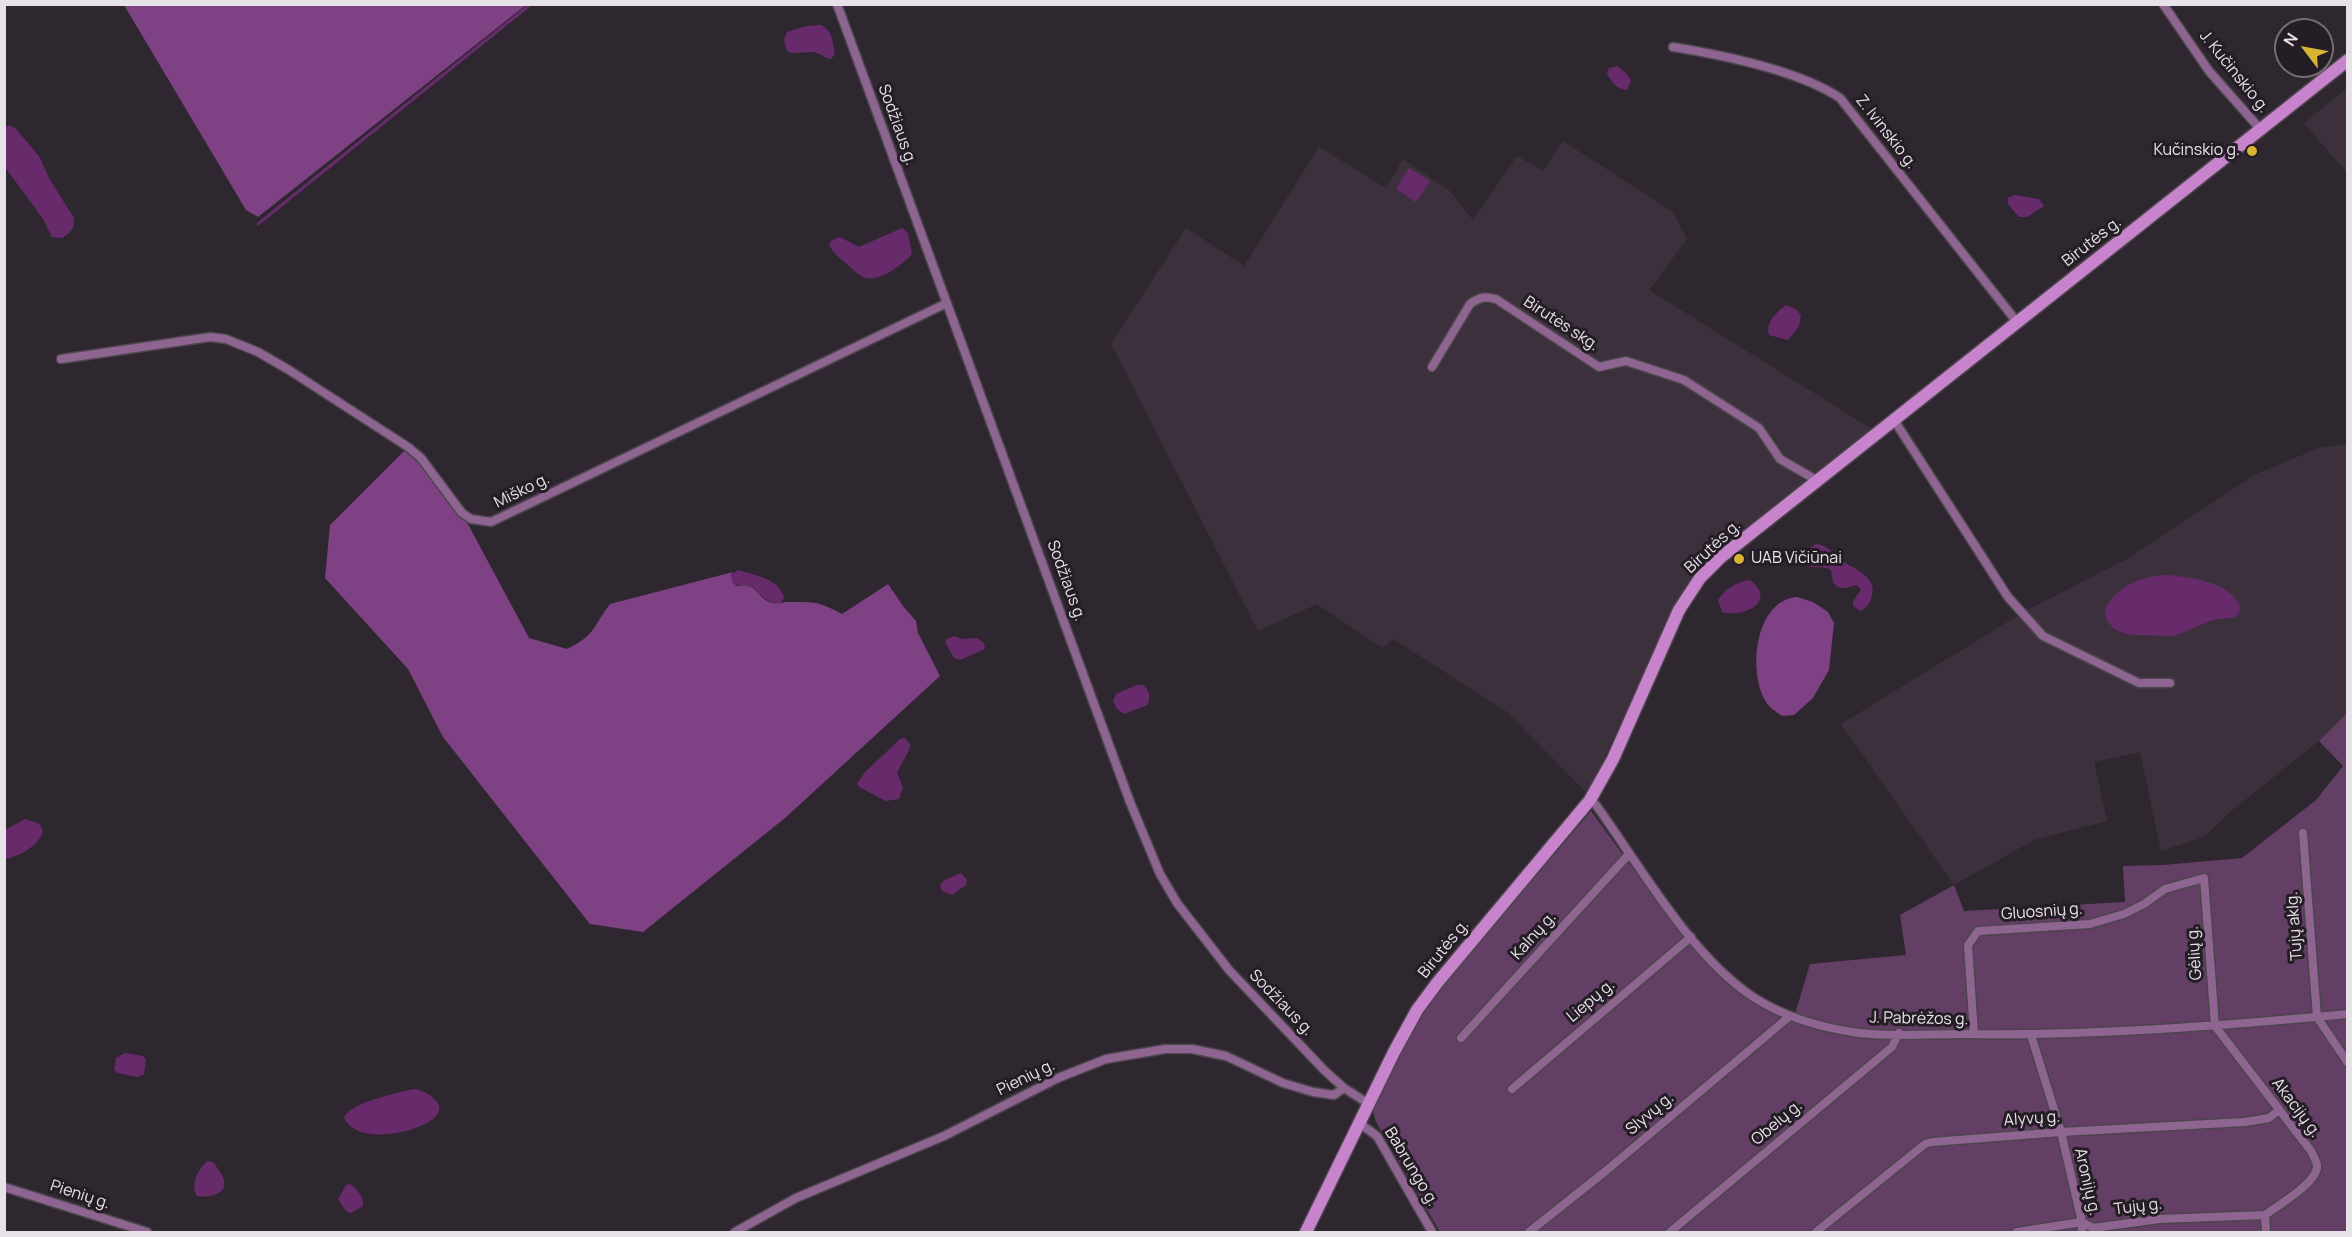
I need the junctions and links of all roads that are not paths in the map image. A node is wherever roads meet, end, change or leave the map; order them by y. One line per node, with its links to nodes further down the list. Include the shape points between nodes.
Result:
1 (837, 4): 6 (street, Sodžiaus g.)
2 (2163, 4): 5 (street, J. Kučinskio g., via 2209,71)
3 (1673, 47): 7 (street, Z. Ivinskio g., via 1762,66 1812,83 1840,98)
4 (2348, 60): 5 (main road, Birutės g.)
5 (2261, 130): 7 (main road, Birutės g.)
6 (947, 303): 8 (street, Miško g., via 491,522 471,519 462,513 421,458 408,447 238,342 210,337); 27 (street, Sodžiaus g., via 1160,874 1229,970)
7 (2017, 322): 10 (main road, Birutės g.)
8 (61, 359)
9 (1432, 367): 11 (street, Birutės skg., via 1470,304 1487,296 1599,367 1626,362 1684,380 1759,429 1780,459)
10 (1894, 420): 11 (main road, Birutės g.); 12 (street, via 2008,597 2043,636 2139,683)
11 (1818, 482): 13 (main road, Birutės g., via 1721,557 1689,592 1613,759)
12 (2170, 683)
13 (1590, 800): 15 (street, J. Pabrėžos g.); 29 (main road, Birutės g., via 1437,983 1405,1031)
14 (2303, 833): 20 (street, Tujų aklg.)
15 (1629, 854): 17 (street, J. Pabrėžos g.); 25 (street, Kalnų g.)
16 (2204, 878): 21 (street, Gėlių g.); 23 (street, Gluosnių g., via 2165,889 2124,914 2090,924 1978,931 1968,945)
17 (1691, 937): 19 (street, J. Pabrėžos g., via 1737,985); 28 (street, Liepų g.)
18 (2348, 1014): 20 (street, J. Pabrėžos g.)
19 (1790, 1016): 22 (street, J. Pabrėžos g., via 1851,1031); 40 (street, Slyvų g.)
20 (2317, 1017): 21 (street, J. Pabrėžos g.); 26 (street)
21 (2215, 1026): 24 (street, J. Pabrėžos g.); 30 (street, Akacijų g.)
22 (1899, 1033): 23 (street, J. Pabrėžos g.); 41 (street, Obelų g., via 1892,1047)
23 (1974, 1034): 24 (street, J. Pabrėžos g.)
24 (2031, 1035): 32 (street, Aronijų g.)
25 (1461, 1038)
26 (2348, 1063)
27 (1344, 1088): 29 (street, Sodžiaus g.); 37 (street, Pienių g., via 1334,1095 1312,1092 1226,1056 1192,1049 1165,1049 1106,1059 1058,1078 944,1136 796,1198)
28 (1512, 1089)
29 (1369, 1104): 31 (main road, Birutės g.)
30 (2279, 1110): 32 (street, Alyvų g., via 2269,1118 2245,1122); 34 (street, Akacijų g., via 2317,1164 2308,1183)
31 (1359, 1122): 38 (main road, Birutės g.); 39 (street, Babrungo g., via 1377,1136)
32 (2061, 1132): 35 (street, Aronijų g.); 42 (street, Alyvų g., via 1925,1144)
33 (4, 1187): 36 (street, Pienių g.)
34 (2265, 1215): 35 (street, Tujų g., via 2159,1219 2093,1228); 45 (street)
35 (2082, 1222): 43 (street, Tujų g.); 44 (street, Aronijų g.)
36 (147, 1233)
37 (735, 1233)
38 (1306, 1233)
39 (1432, 1233)
40 (1529, 1233)
41 (1670, 1233)
42 (1816, 1233)
43 (2017, 1233)
44 (2082, 1233)
45 (2266, 1233)

